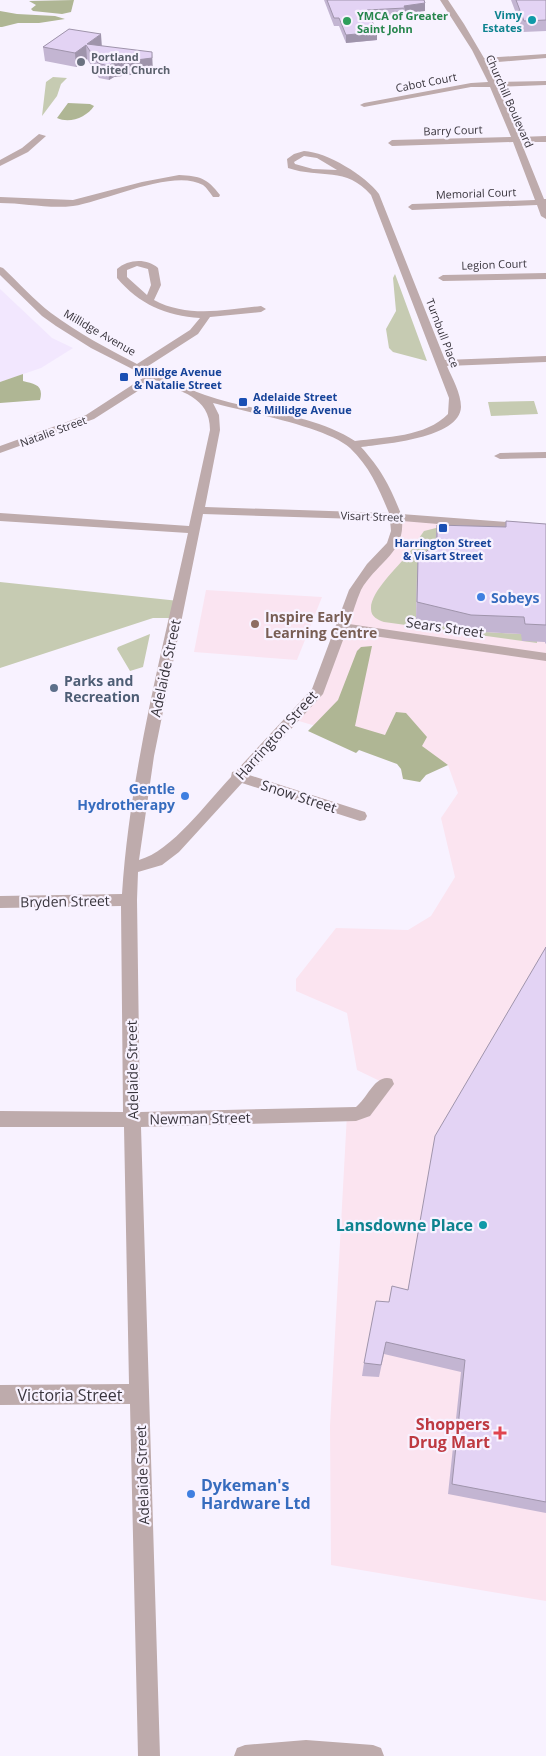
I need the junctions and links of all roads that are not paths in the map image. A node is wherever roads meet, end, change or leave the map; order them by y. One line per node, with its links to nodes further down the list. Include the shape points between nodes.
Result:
1 (444, 0): 3 (street, Churchill Boulevard)
2 (546, 56): 3 (street)
3 (480, 61): 5 (street, Churchill Boulevard)
4 (546, 83): 5 (street, Cabot Court)
5 (492, 84): 6 (street, Cabot Court); 9 (street, Churchill Boulevard)
6 (364, 105)
7 (42, 136): 11 (street, via 25,150)
8 (546, 139): 9 (street, Barry Court)
9 (515, 140): 10 (street, Barry Court); 15 (street, Churchill Boulevard)
10 (392, 143)
11 (0, 163)
12 (348, 173): 12 (street, Turnbull Place, via 298,168 291,166 290,161 301,155 319,156); 25 (street, Turnbull Place, via 368,186 380,202)
13 (216, 195): 14 (street, via 206,183 172,178 78,203)
14 (0, 200)
15 (543, 202): 16 (street, Memorial Court); 17 (street, Churchill Boulevard)
16 (412, 206)
17 (546, 216)
18 (0, 270): 26 (street, Millidge Avenue, via 60,324)
19 (546, 276): 20 (street, Legion Court)
20 (443, 278)
21 (148, 301): 23 (street, via 172,312)
22 (261, 309): 23 (street)
23 (206, 316): 26 (street, via 194,332)
24 (546, 360): 25 (street)
25 (441, 363): 29 (street, Turnbull Place, via 455,403 450,419 437,428)
26 (138, 368): 27 (street, Millidge Avenue)
27 (154, 376): 28 (street, Millidge Avenue); 30 (street, Natalie Street, via 90,417)
28 (201, 397): 29 (street, Harrington Street, via 323,430); 33 (street, Adelaide Street, via 212,407 216,422)
29 (353, 445): 35 (street, Harrington Street, via 384,484)
30 (0, 450)
31 (500, 456): 32 (street)
32 (546, 456)
33 (198, 510): 35 (street, Visart Street); 37 (street, Adelaide Street)
34 (0, 517): 37 (street)
35 (396, 517): 36 (street, Visart Street); 38 (street, Harrington Street, via 398,531 393,544 355,590)
36 (546, 529)
37 (194, 530): 42 (street, Adelaide Street, via 147,756)
38 (340, 627): 39 (street, Sears Street); 40 (street, Harrington Street, via 318,691)
39 (546, 657)
40 (237, 776): 41 (street, Snow Street); 42 (street, Harrington Street, via 174,848 157,861)
41 (360, 816)
42 (131, 868): 43 (street, Adelaide Street)
43 (130, 900): 44 (street, Bryden Street); 47 (street, Adelaide Street)
44 (0, 902)
45 (386, 1084): 47 (street, Newman Street, via 364,1111 356,1114)
46 (0, 1119): 47 (street, Newman Street)
47 (132, 1120): 48 (street, Adelaide Street)
48 (139, 1394): 49 (street, Victoria Street); 50 (street, Adelaide Street)
49 (0, 1395)
50 (149, 1756)
51 (244, 1756): 52 (street, via 306,1751)
52 (373, 1756)

